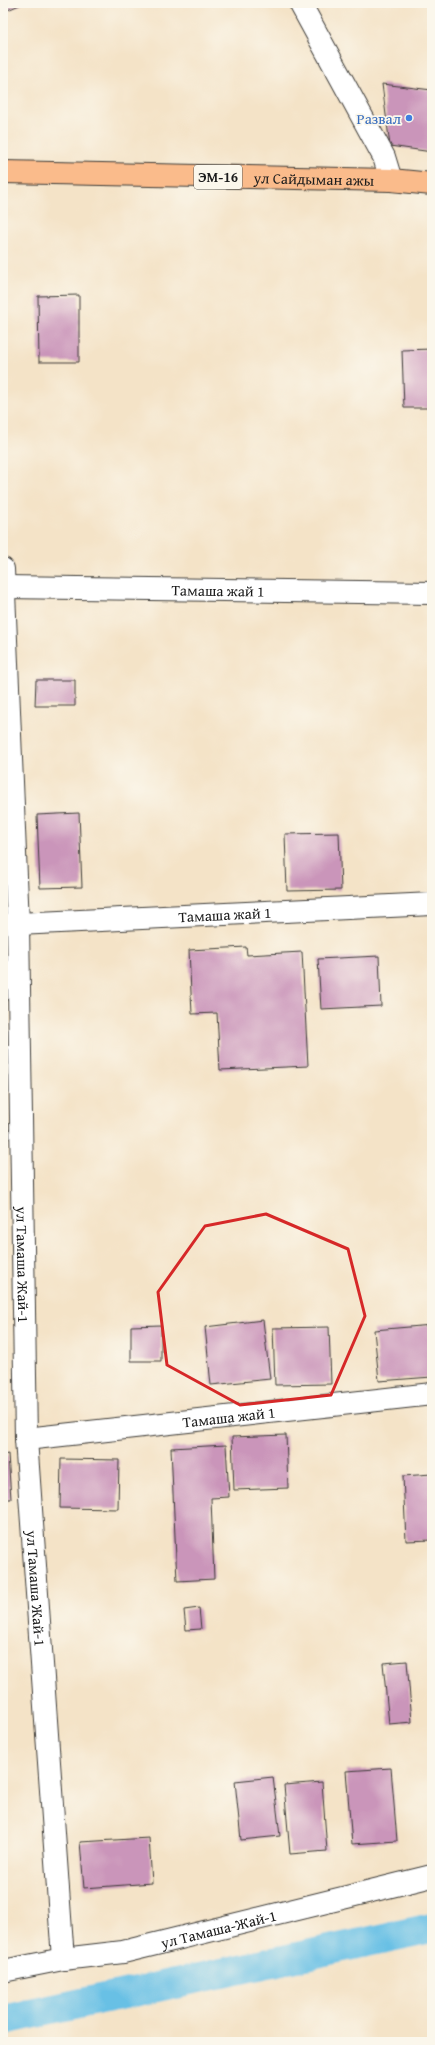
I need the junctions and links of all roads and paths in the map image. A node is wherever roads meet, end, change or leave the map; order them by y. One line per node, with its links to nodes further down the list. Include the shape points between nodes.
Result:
1 (300, 3): 3 (street, via 384,157)
2 (3, 172): 3 (highway, ул Сайдыман ажы / ЭМ-16)
3 (391, 180): 4 (highway, ул Сайдыман ажы / ЭМ-16)
4 (432, 184)
5 (3, 578): 6 (street, Тамаша жай 1); 8 (street, ул Тамаша Жай-1)
6 (432, 593)
7 (432, 904): 8 (street, Тамаша жай 1)
8 (18, 924): 10 (street, ул Тамаша Жай-1)
9 (432, 1394): 10 (street, Тамаша жай 1)
10 (26, 1439): 12 (street, ул Тамаша Жай-1)
11 (432, 1876): 12 (street, ул Тамаша-Жай-1, via 123,1952)
12 (63, 1959): 13 (street, ул Тамаша-Жай-1)
13 (3, 1971)

